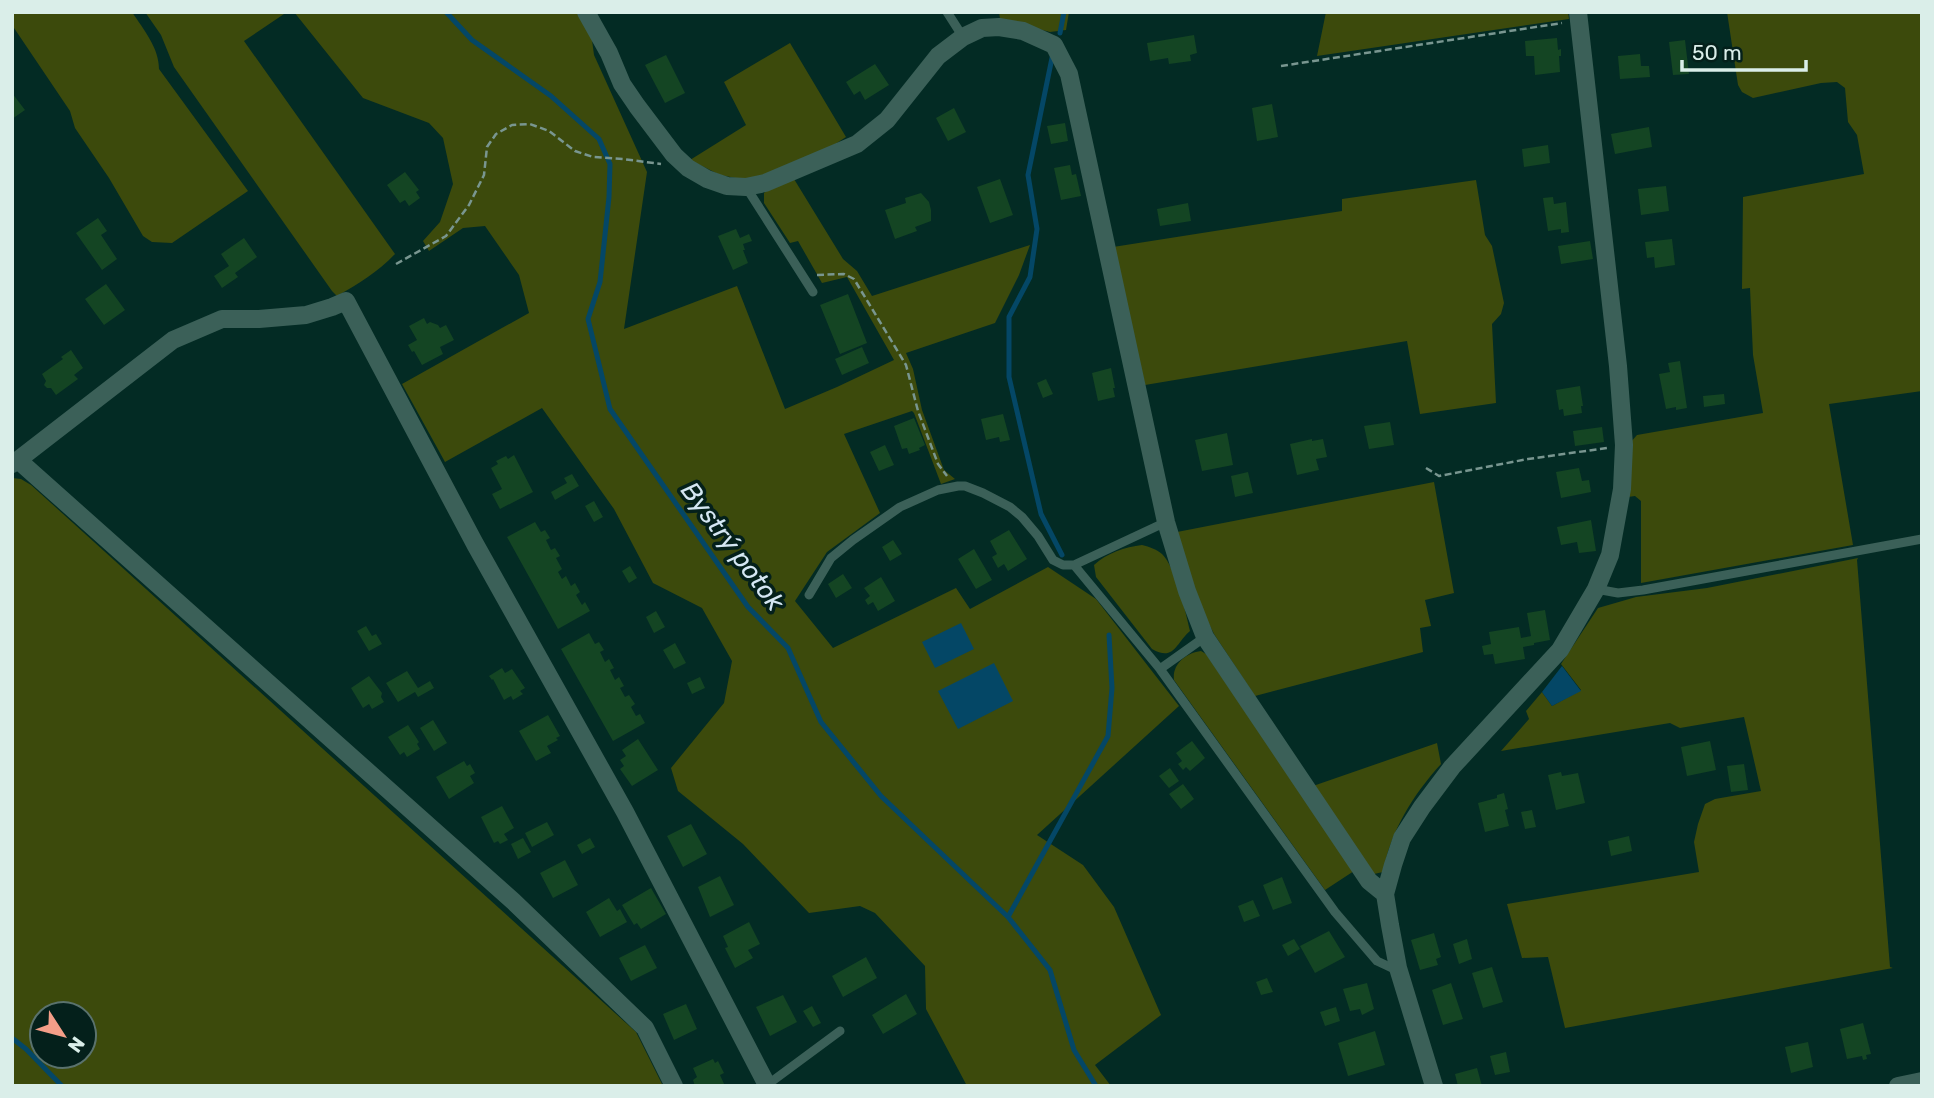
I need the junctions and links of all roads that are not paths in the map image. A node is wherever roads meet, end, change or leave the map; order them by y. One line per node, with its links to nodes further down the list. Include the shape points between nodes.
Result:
1 (586, 12): 5 (street, via 622,84 674,155 707,179)
2 (947, 12): 4 (lane)
3 (1578, 17): 11 (street, via 1624,446 1618,521)
4 (963, 37): 5 (street, via 938,56 887,120 857,144); 8 (street, via 982,28 1023,31 1055,45 1069,74)
5 (746, 187): 6 (lane)
6 (813, 292)
7 (15, 462): 19 (street, via 173,340 222,319 306,315 346,300 625,813); 20 (street, via 550,937 645,1028)
8 (1166, 522): 10 (lane); 13 (street)
9 (1922, 538): 11 (lane, via 1643,590 1618,593)
10 (1074, 565): 12 (lane, via 1053,560 1010,507 958,486 900,507 853,540 831,558); 14 (lane)
11 (1596, 589): 15 (street, via 1560,650 1452,767 1422,807 1402,838)
12 (809, 595)
13 (1205, 637): 14 (lane); 15 (street, via 1369,881)
14 (1160, 669): 16 (lane, via 1335,912 1377,961)
15 (1385, 894): 16 (street)
16 (1398, 968): 21 (street)
17 (840, 1031): 19 (lane)
18 (1922, 1081): 22 (street)
19 (766, 1085)
20 (674, 1086)
21 (1434, 1086)
22 (1898, 1086)

